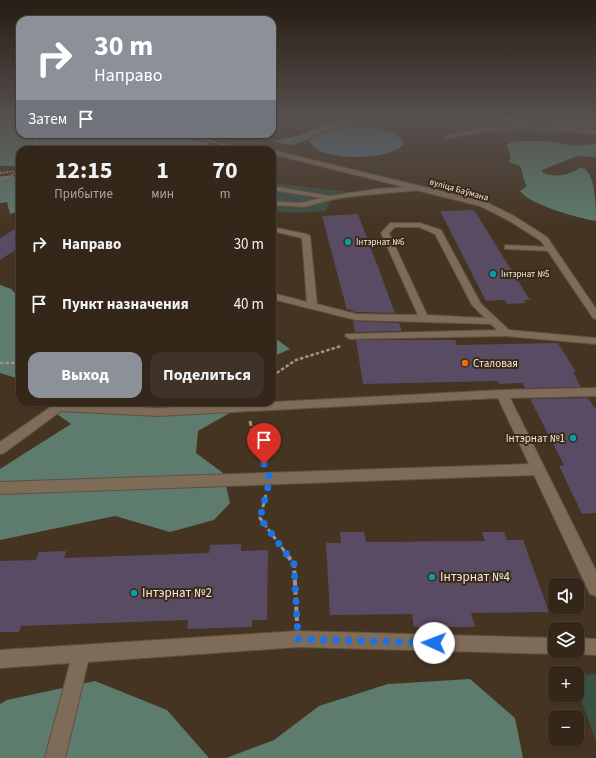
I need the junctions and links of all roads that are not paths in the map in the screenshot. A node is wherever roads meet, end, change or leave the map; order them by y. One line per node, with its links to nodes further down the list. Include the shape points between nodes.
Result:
1 (281, 154): 2 (street, вуліца Баўмана)
2 (420, 188): 4 (street, via 391,189); 8 (street, вуліца Баўмана, via 483,204 544,239)
3 (276, 189): 4 (street)
4 (332, 198): 5 (street, via 309,204)
5 (276, 203)
6 (276, 231): 10 (street, via 306,236)
7 (508, 247): 8 (street)
8 (550, 249): 11 (street, вуліца Баўмана)
9 (276, 296): 10 (street)
10 (312, 306): 12 (street, via 356,317)
11 (596, 316)
12 (424, 318): 13 (street); 13 (street, via 385,233 393,225 420,225 438,232 477,305)
13 (493, 321): 14 (street)
14 (506, 333): 15 (street); 16 (street)
15 (350, 336)
16 (596, 341)
17 (596, 392): 18 (street)
18 (502, 394): 20 (street); 22 (street)
19 (267, 406): 21 (street, via 158,412 59,407)
20 (276, 406)
21 (0, 449)
22 (539, 469): 23 (street); 24 (street)
23 (0, 488)
24 (596, 588)
25 (548, 646): 28 (street, via 298,639)
26 (584, 646): 27 (street)
27 (596, 647)
28 (81, 654): 29 (street); 30 (street)
29 (0, 659)
30 (55, 758)

